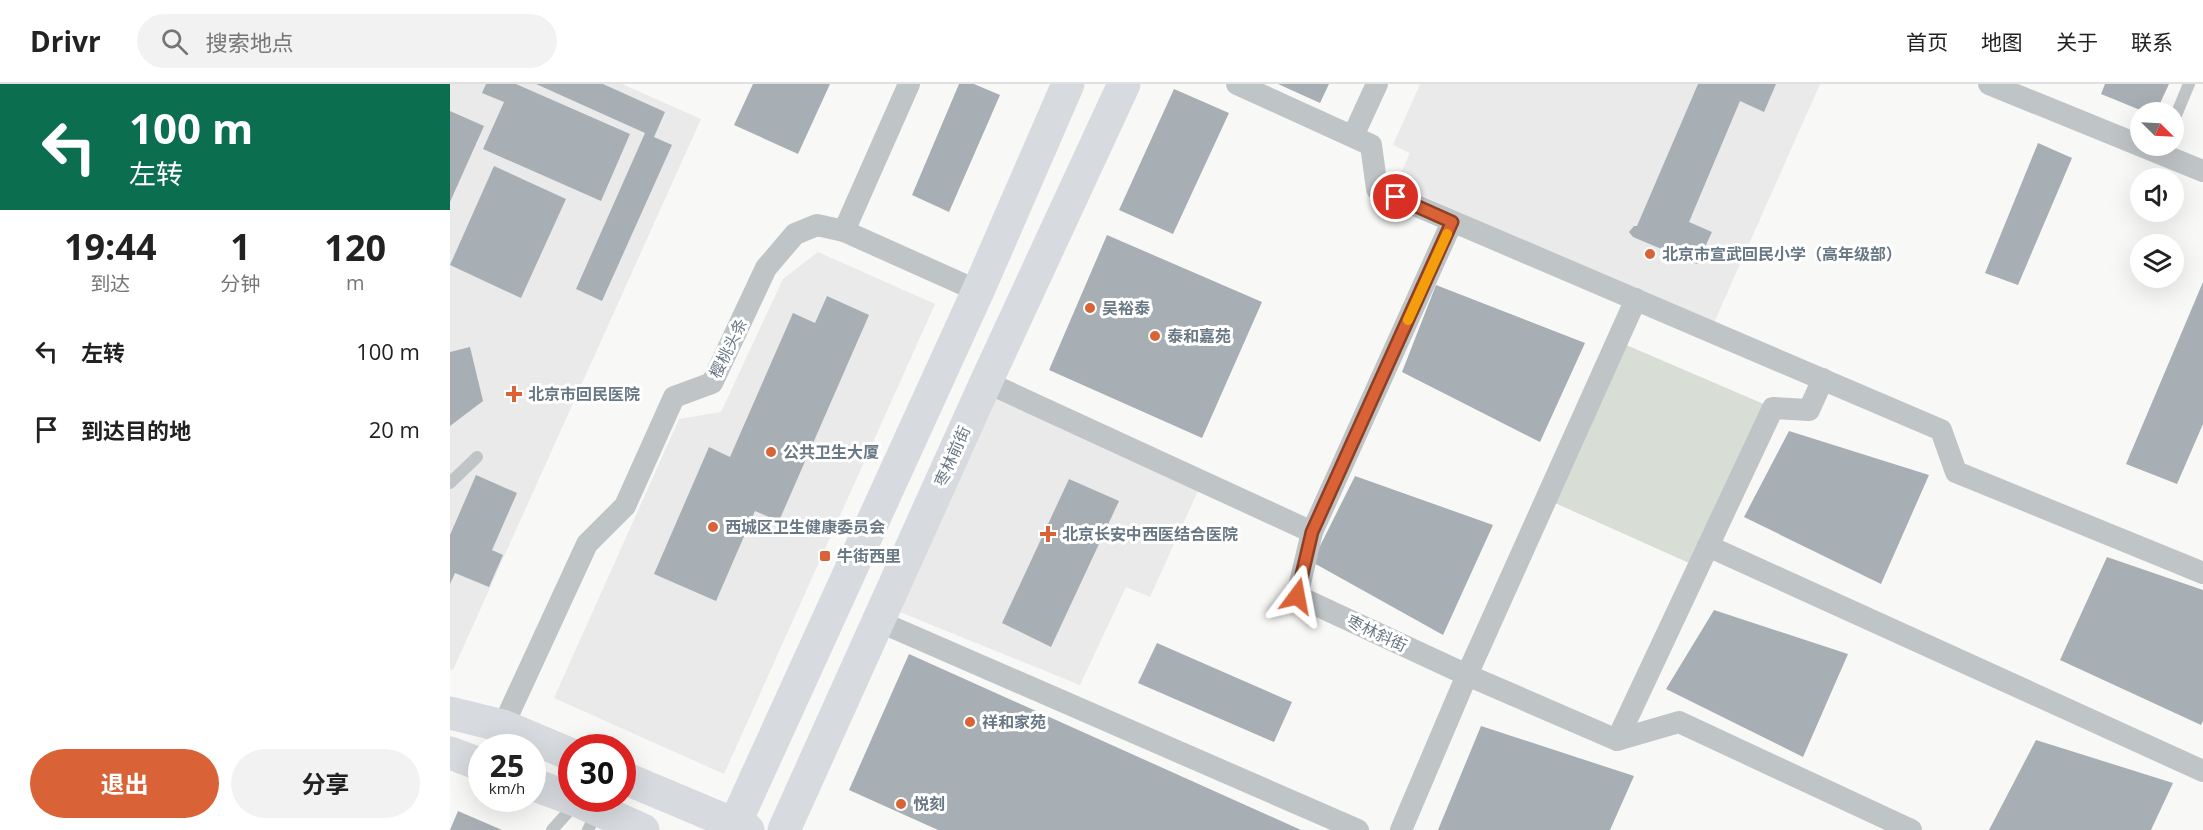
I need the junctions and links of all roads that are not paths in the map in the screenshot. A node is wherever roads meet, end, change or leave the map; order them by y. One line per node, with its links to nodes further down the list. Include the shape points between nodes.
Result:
1 (909, 84): 14 (street)
2 (1068, 84): 15 (main road)
3 (1124, 84): 18 (main road, 枣林前街)
4 (1237, 84): 9 (street)
5 (1377, 84): 9 (street)
6 (1989, 84): 10 (street)
7 (2189, 84): 8 (lane)
8 (2182, 102)
9 (1353, 136): 13 (street, via 1371,145 1377,189)
10 (2130, 137)
11 (2174, 156): 12 (street)
12 (2203, 171)
13 (1452, 222): 16 (street); 21 (street, 枣林斜街)
14 (844, 231): 15 (street, 樱桃头条); 27 (street, 樱桃头条, via 817,225 795,234 766,268 712,383 674,398 625,506 587,544)
15 (978, 291): 36 (main road)
16 (1636, 299): 17 (street); 25 (street)
17 (1823, 379): 22 (street, via 1809,410 1773,408); 23 (street, via 1941,430 1956,472)
18 (986, 382): 21 (street); 24 (main road, 枣林前街)
19 (477, 457): 20 (lane)
20 (450, 483)
21 (1312, 532): 25 (street, 枣林斜街, via 1297,596)
22 (1708, 546): 28 (street); 32 (street)
23 (2203, 573)
24 (878, 621): 39 (main road, 枣林前街); 40 (street)
25 (1467, 675): 28 (street); 41 (street)
26 (450, 713): 27 (main road)
27 (503, 726): 29 (main road)
28 (1617, 740): 42 (street, via 1679,722)
29 (558, 750)
30 (450, 753): 31 (main road)
31 (468, 760)
32 (2203, 771)
33 (636, 783): 36 (main road)
34 (546, 791): 35 (main road)
35 (588, 813): 37 (lane); 38 (main road)
36 (738, 828)
37 (552, 830)
38 (643, 830)
39 (784, 830)
40 (1358, 830)
41 (1401, 830)
42 (1911, 830)

